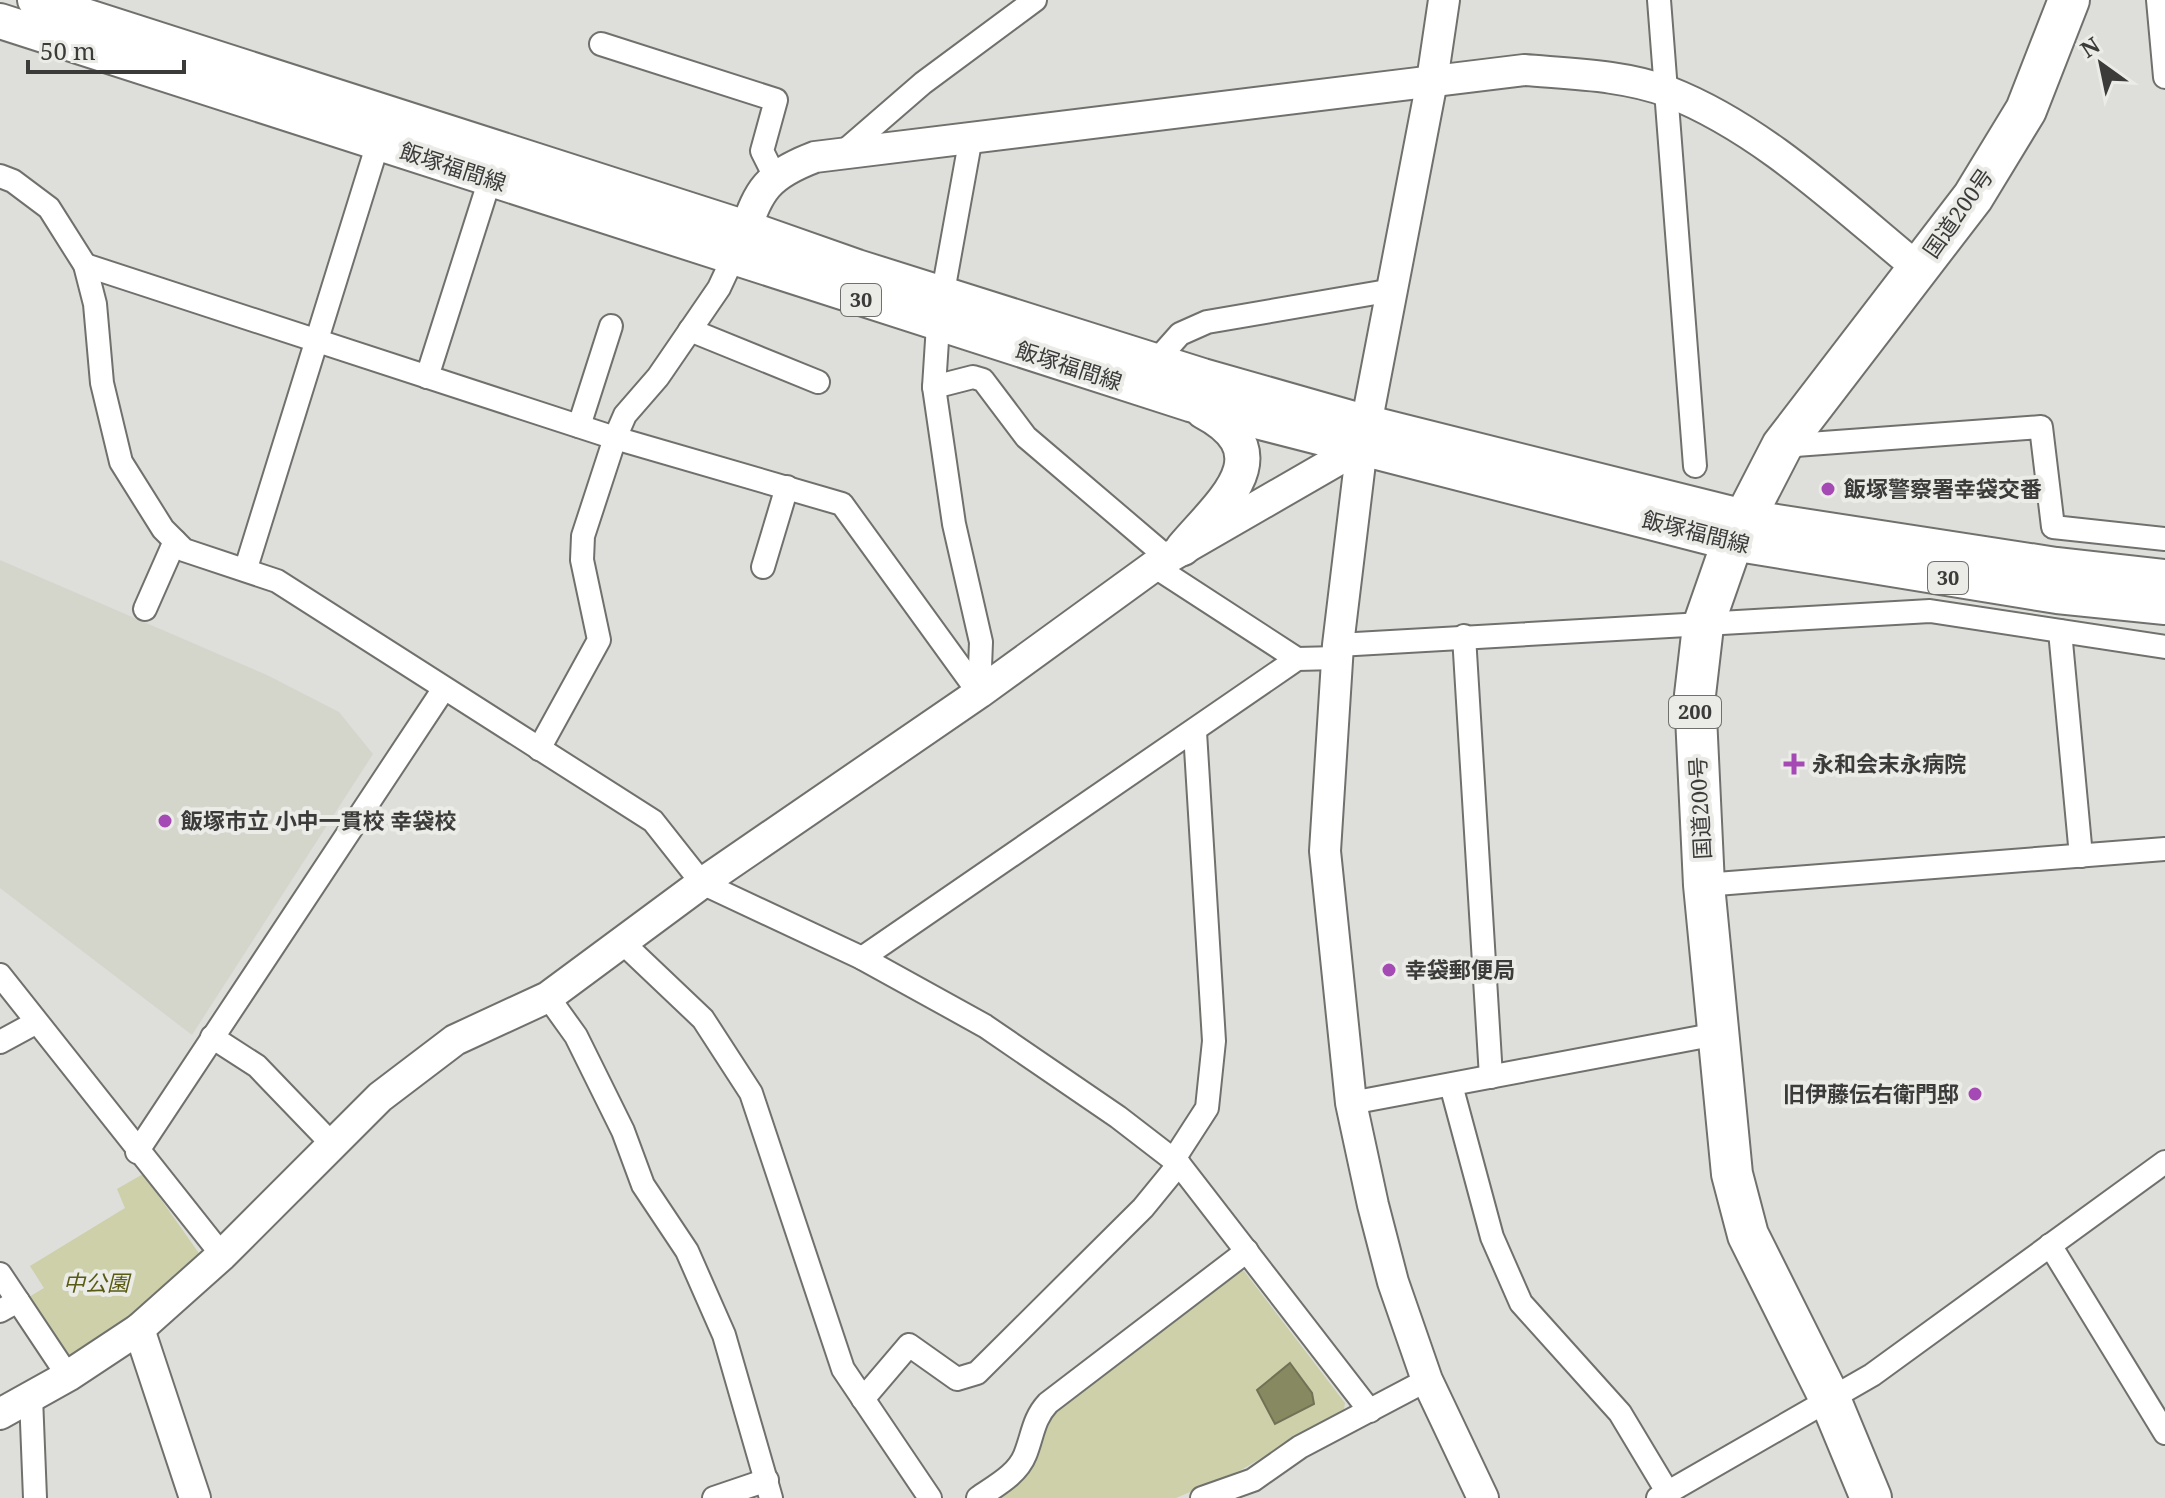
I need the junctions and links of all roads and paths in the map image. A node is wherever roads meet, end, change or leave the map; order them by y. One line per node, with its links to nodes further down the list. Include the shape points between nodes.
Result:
1 (35, 0): 18 (main road, 飯塚福間線 / 30)
2 (1035, 0): 14 (street, via 923,83)
3 (1444, 0): 10 (street)
4 (1659, 0): 11 (street)
5 (2069, 0): 20 (highway, 国道200号 / 200, via 2026,110 1973,197)
6 (2158, 0): 9 (street)
7 (0, 21): 13 (main road, 飯塚福間線 / 30)
8 (601, 44): 15 (street, via 776,100 762,151)
9 (2165, 77)
10 (1432, 81): 11 (street, via 1524,70 1594,76); 12 (street); 21 (street)
11 (1668, 92): 20 (street, via 1737,128 1800,172); 35 (street)
12 (971, 137): 14 (street); 22 (street)
13 (378, 143): 17 (main road, 飯塚福間線 / 30); 25 (street)
14 (841, 154): 15 (street, via 815,157)
15 (774, 175): 18 (street)
16 (0, 176): 19 (street, via 49,208)
17 (490, 179): 18 (main road, 飯塚福間線 / 30); 27 (street)
18 (740, 242): 22 (main road, 飯塚福間線 / 30); 24 (street, via 719,288)
19 (85, 265): 25 (street); 39 (street, via 95,304 102,383 121,462)
20 (1919, 269): 34 (highway, 国道200号 / 200)
21 (1393, 290): 26 (street, via 1207,322 1180,334); 32 (street)
22 (940, 308): 26 (main road, 飯塚福間線 / 30); 29 (street); 30 (main road, 飯塚福間線 / 30)
23 (611, 326): 31 (street)
24 (690, 330): 28 (street); 33 (street, via 625,415)
25 (316, 342): 27 (street); 42 (street)
26 (1156, 361): 32 (main road, 飯塚福間線 / 30)
27 (427, 377): 31 (street)
28 (818, 382)
29 (934, 387): 40 (street, via 973,377 983,380 1026,437); 53 (street, via 954,524 981,642)
30 (1190, 404): 32 (main road, 飯塚福間線 / 30); 40 (main road, via 1225,423 1235,435 1242,467 1239,482)
31 (579, 426): 33 (street)
32 (1365, 435): 37 (main road, 飯塚福間線 / 30); 40 (street); 50 (street)
33 (615, 438): 36 (street); 55 (street, via 583,536 582,560 599,640)
34 (1782, 446): 37 (highway, 国道200号 / 200); 38 (street, via 2041,427 2053,527)
35 (1695, 466)
36 (787, 487): 41 (street); 53 (street, via 842,504)
37 (1738, 530): 43 (main road, 飯塚福間線 / 30); 44 (main road, 飯塚福間線 / 30, via 2057,596); 46 (highway, 国道200号 / 200)
38 (2165, 539)
39 (175, 541): 42 (street, via 184,550); 45 (street)
40 (1168, 557): 51 (street); 53 (street)
41 (763, 567)
42 (246, 568): 52 (street, via 277,581)
43 (2165, 577)
44 (2165, 607)
45 (145, 609)
46 (1703, 626): 47 (street, via 1930,611); 48 (street); 59 (highway, 国道200号 / 200, via 1695,695)
47 (2060, 631): 49 (street); 57 (street)
48 (1464, 636): 50 (street); 68 (street)
49 (2165, 647)
50 (1338, 652): 51 (street); 70 (street, via 1325,851)
51 (1297, 659): 54 (street)
52 (443, 690): 55 (street); 66 (street)
53 (979, 693): 58 (street)
54 (1195, 732): 61 (street); 73 (street, via 1213,1055 1207,1108)
55 (539, 749): 58 (street, via 653,821)
56 (2165, 849): 57 (street)
57 (2081, 856): 59 (street)
58 (702, 883): 60 (street); 61 (street)
59 (1704, 885): 65 (highway, 国道200号 / 200)
60 (623, 943): 63 (street); 84 (street, via 703,1019 751,1093 829,1332 843,1369)
61 (862, 958): 73 (street, via 985,1026)
62 (0, 975): 64 (street)
63 (548, 997): 71 (street, via 455,1040 380,1097); 89 (street, via 576,1036 643,1185 687,1251 724,1335)
64 (35, 1023): 67 (street); 72 (street)
65 (1717, 1034): 68 (street); 85 (highway, 国道200号 / 200, via 1732,1174 1748,1235)
66 (212, 1037): 71 (street, via 257,1066); 72 (street)
67 (0, 1042)
68 (1491, 1077): 69 (street)
69 (1451, 1085): 70 (street); 90 (street, via 1492,1237 1521,1303 1620,1413)
70 (1351, 1103): 82 (street, via 1393,1282)
71 (332, 1144): 77 (street)
72 (137, 1152): 77 (street)
73 (1176, 1161): 76 (street); 84 (street, via 1143,1208 977,1373 957,1379 909,1345)
74 (2165, 1162): 75 (street)
75 (2050, 1245): 85 (street, via 1872,1375); 88 (street)
76 (1247, 1251): 86 (street); 95 (street, via 1048,1403 1037,1415 1014,1472)
77 (222, 1255): 80 (street)
78 (0, 1274): 79 (street)
79 (9, 1306): 81 (street)
80 (139, 1329): 81 (street); 92 (street)
81 (68, 1376): 83 (street)
82 (1427, 1380): 86 (street); 97 (street)
83 (31, 1397): 87 (street); 91 (street)
84 (863, 1399): 94 (street)
85 (1830, 1399): 90 (street); 98 (highway, 国道200号 / 200)
86 (1370, 1411): 96 (street, via 1300,1447 1253,1480)
87 (0, 1414)
88 (2165, 1433)
89 (769, 1489): 93 (street)
90 (1663, 1495)
91 (35, 1498)
92 (195, 1498)
93 (714, 1498)
94 (930, 1498)
95 (978, 1498)
96 (1202, 1498)
97 (1483, 1498)
98 (1871, 1498)

